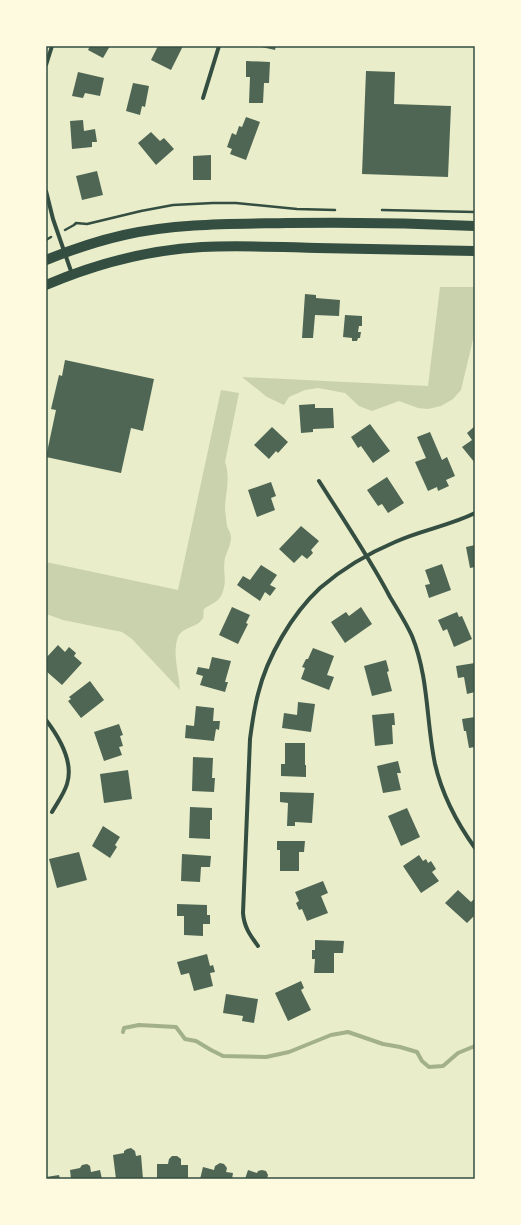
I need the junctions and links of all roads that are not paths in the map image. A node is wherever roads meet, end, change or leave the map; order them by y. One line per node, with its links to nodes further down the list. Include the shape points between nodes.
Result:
1 (52, 46): 3 (street)
2 (219, 46): 4 (street)
3 (46, 65)
4 (203, 98)
5 (46, 191): 8 (street)
6 (475, 226): 8 (main road, via 306,223 200,225 124,235)
7 (475, 250): 10 (main road, via 201,247 160,252)
8 (64, 253): 9 (main road); 10 (street)
9 (46, 260)
10 (72, 274): 11 (main road)
11 (46, 284)
12 (319, 481): 14 (street)
13 (475, 513): 14 (street, via 395,542)
14 (367, 556): 17 (street, via 412,636 426,693 432,747 439,780 450,808); 18 (street, via 332,578 308,600 275,649 258,693 250,739 243,913 247,930)
15 (46, 720): 16 (street, via 62,747 68,774 65,788)
16 (52, 812)
17 (475, 848)
18 (258, 946)

